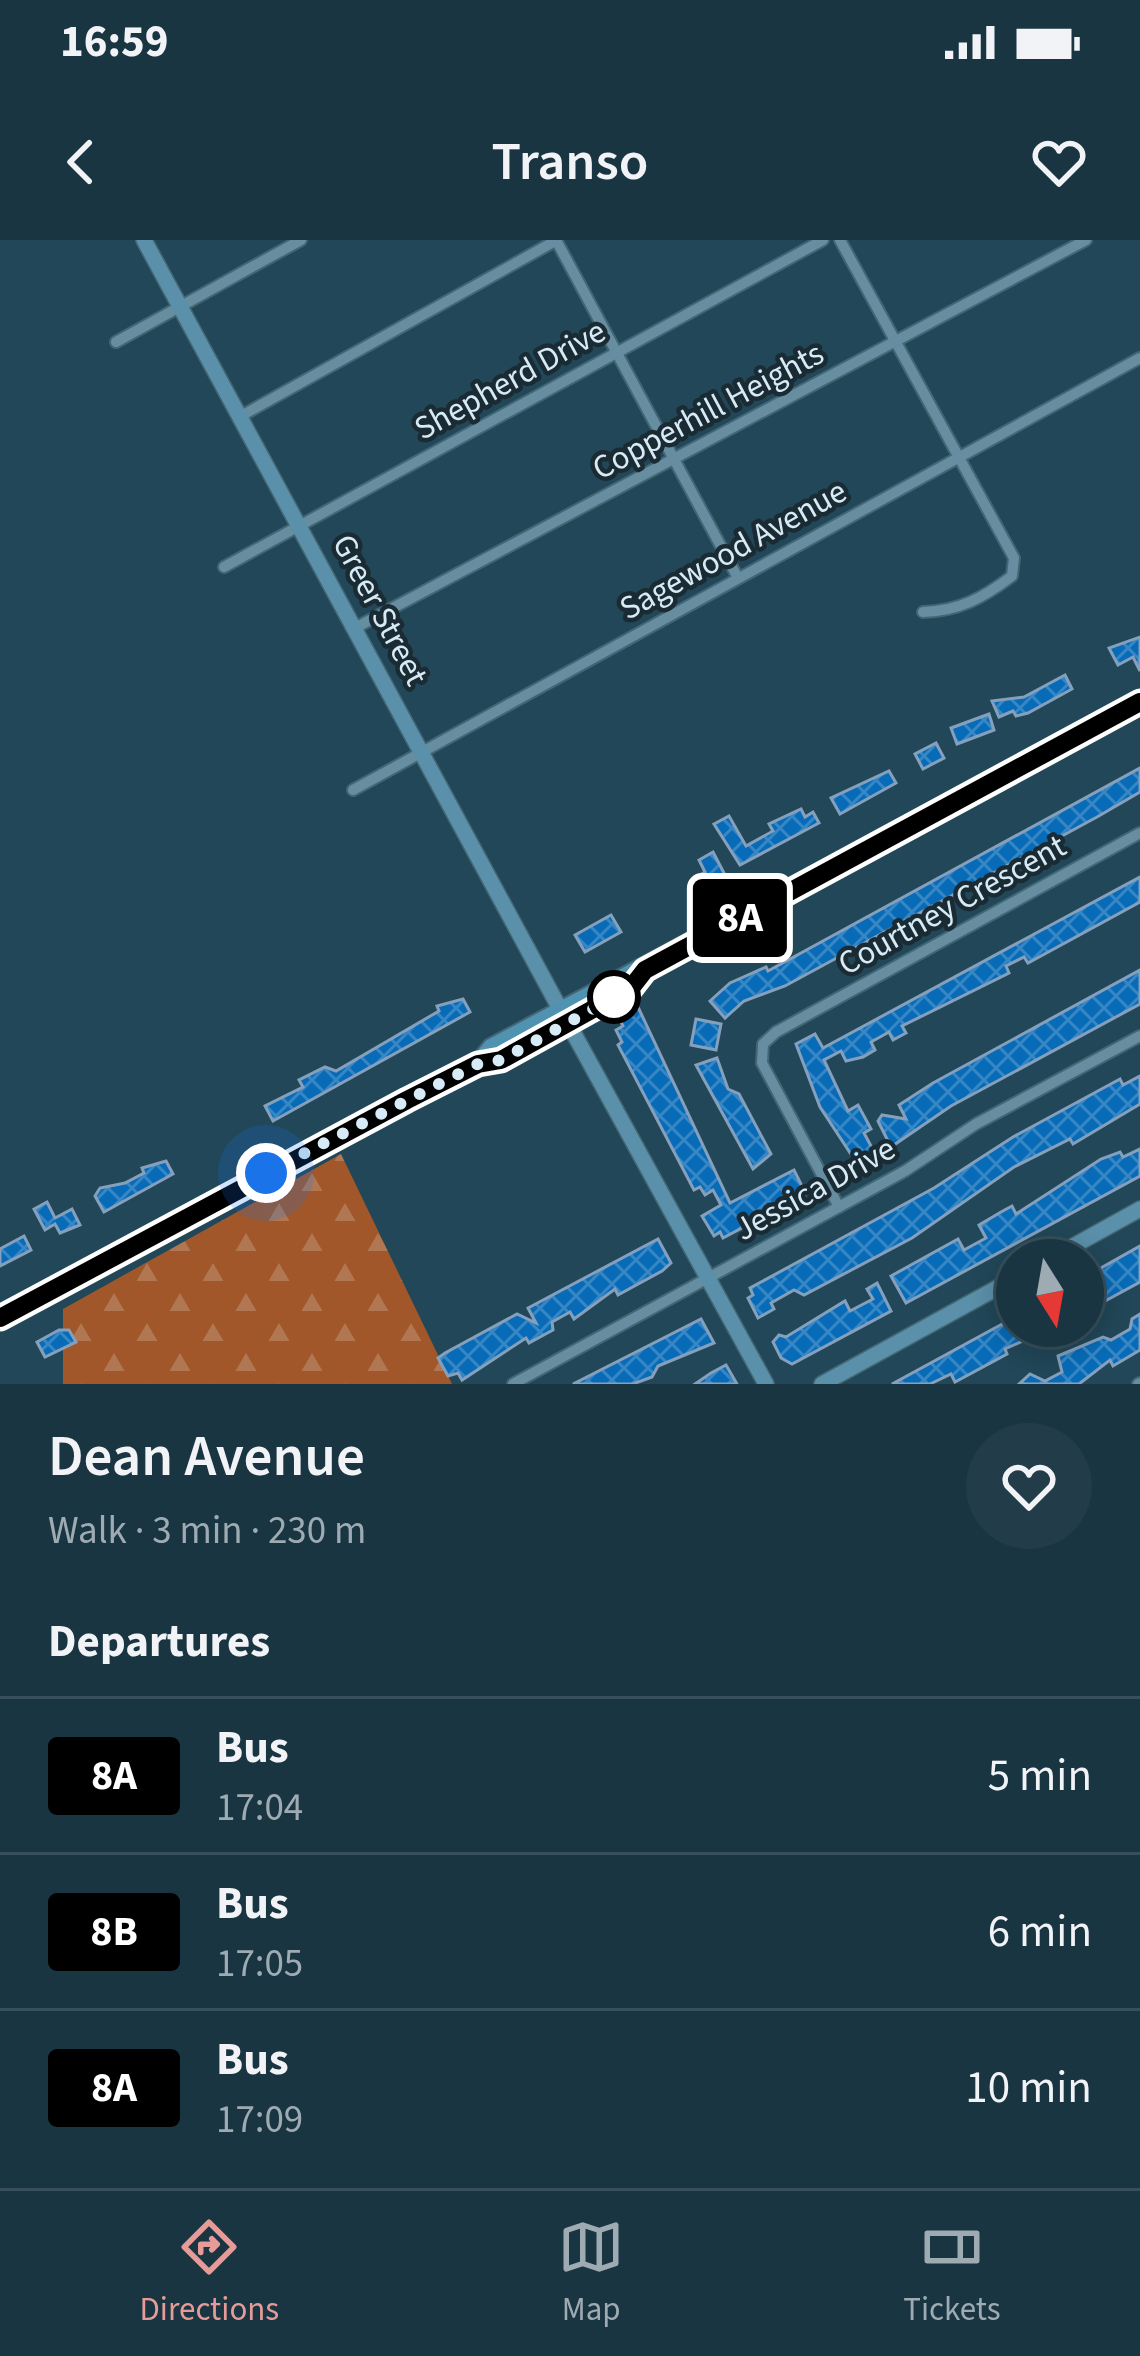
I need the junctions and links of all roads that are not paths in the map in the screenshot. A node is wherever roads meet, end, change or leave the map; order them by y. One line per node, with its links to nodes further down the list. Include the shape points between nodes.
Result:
1 (144, 240): 7 (street, Greer Street)
2 (301, 240): 7 (street)
3 (556, 240): 10 (street); 12 (street)
4 (824, 240): 10 (street, Shepherd Drive)
5 (839, 240): 9 (street)
6 (1086, 240): 9 (street, Copperhill Heights)
7 (179, 307): 8 (street); 12 (street, Greer Street)
8 (116, 341)
9 (896, 342): 13 (street); 14 (street, Copperhill Heights)
10 (616, 353): 14 (street); 15 (street, Shepherd Drive)
11 (1140, 358): 13 (street, Sagewood Avenue)
12 (241, 416): 15 (street, Greer Street)
13 (957, 457): 17 (street, Sagewood Avenue); 18 (street, via 1013,558 1012,576 956,610)
14 (674, 460): 17 (street); 19 (street, Copperhill Heights)
15 (301, 526): 16 (street, Shepherd Drive); 19 (street, Greer Street)
16 (224, 567)
17 (738, 578): 21 (street, Sagewood Avenue)
18 (923, 612)
19 (355, 628): 21 (street, Greer Street)
20 (1140, 702): 24 (main road, via 624,975)
21 (422, 752): 22 (street, Sagewood Avenue); 24 (street, Greer Street)
22 (353, 790)
23 (1140, 833): 26 (street, Courtney Crescent, via 763,1044 763,1063)
24 (564, 1016): 29 (street, Greer Street); 31 (main road, via 491,1047 478,1064)
25 (1140, 1036): 26 (street, Jessica Drive)
26 (839, 1207): 29 (street, Jessica Drive)
27 (1140, 1209): 28 (street)
28 (1086, 1239)
29 (708, 1278): 32 (street, Jessica Drive); 33 (street, Greer Street)
30 (996, 1289): 34 (street)
31 (0, 1318)
32 (513, 1384)
33 (766, 1384)
34 (822, 1384)

